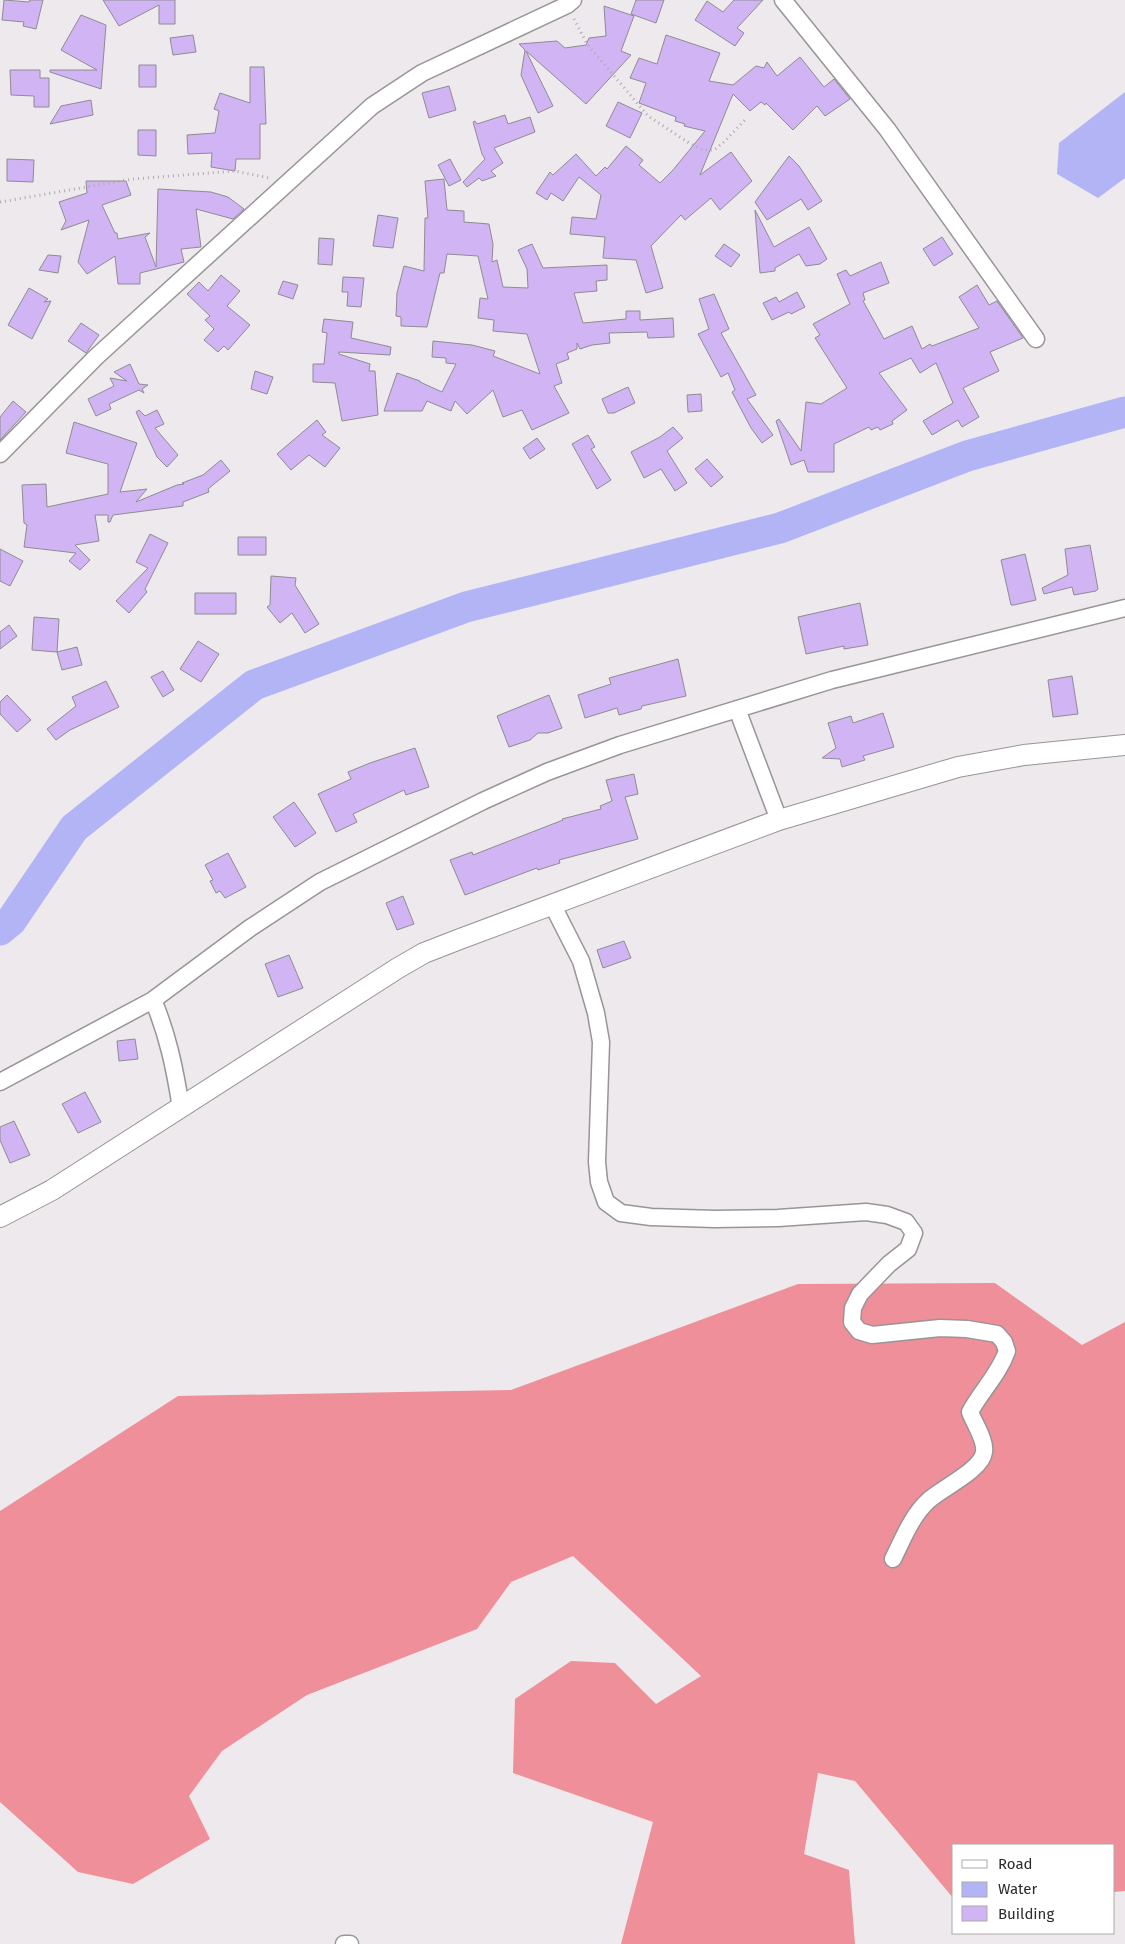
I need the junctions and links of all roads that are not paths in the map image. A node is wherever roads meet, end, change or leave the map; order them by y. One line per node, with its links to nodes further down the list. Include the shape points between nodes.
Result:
1 (782, 0): 3 (street, via 886,129)
2 (570, 2): 4 (street, via 422,73 372,106 96,357)
3 (1036, 339)
4 (0, 454)
5 (1125, 608): 6 (street, via 832,680)
6 (737, 709): 8 (street); 10 (street, via 590,755 483,800 320,882 218,950)
7 (1125, 745): 8 (street, via 1024,755 958,767)
8 (779, 820): 9 (street)
9 (552, 904): 12 (street, via 460,939 398,968); 14 (street, via 580,961 596,1013 601,1042 599,1182 606,1202 621,1213 651,1217 778,1218 866,1212 906,1222 914,1233 908,1249 860,1294 853,1308 852,1322 859,1331 872,1335 940,1328 967,1329 997,1334 1004,1342 1007,1350 1002,1365 970,1412 982,1439 984,1452 979,1464 929,1500 915,1515)
10 (153, 1000): 11 (street); 12 (street, via 170,1046)
11 (0, 1082)
12 (181, 1108): 13 (street, via 52,1190)
13 (0, 1217)
14 (893, 1559)
15 (344, 1944): 16 (street)
16 (350, 1944)

